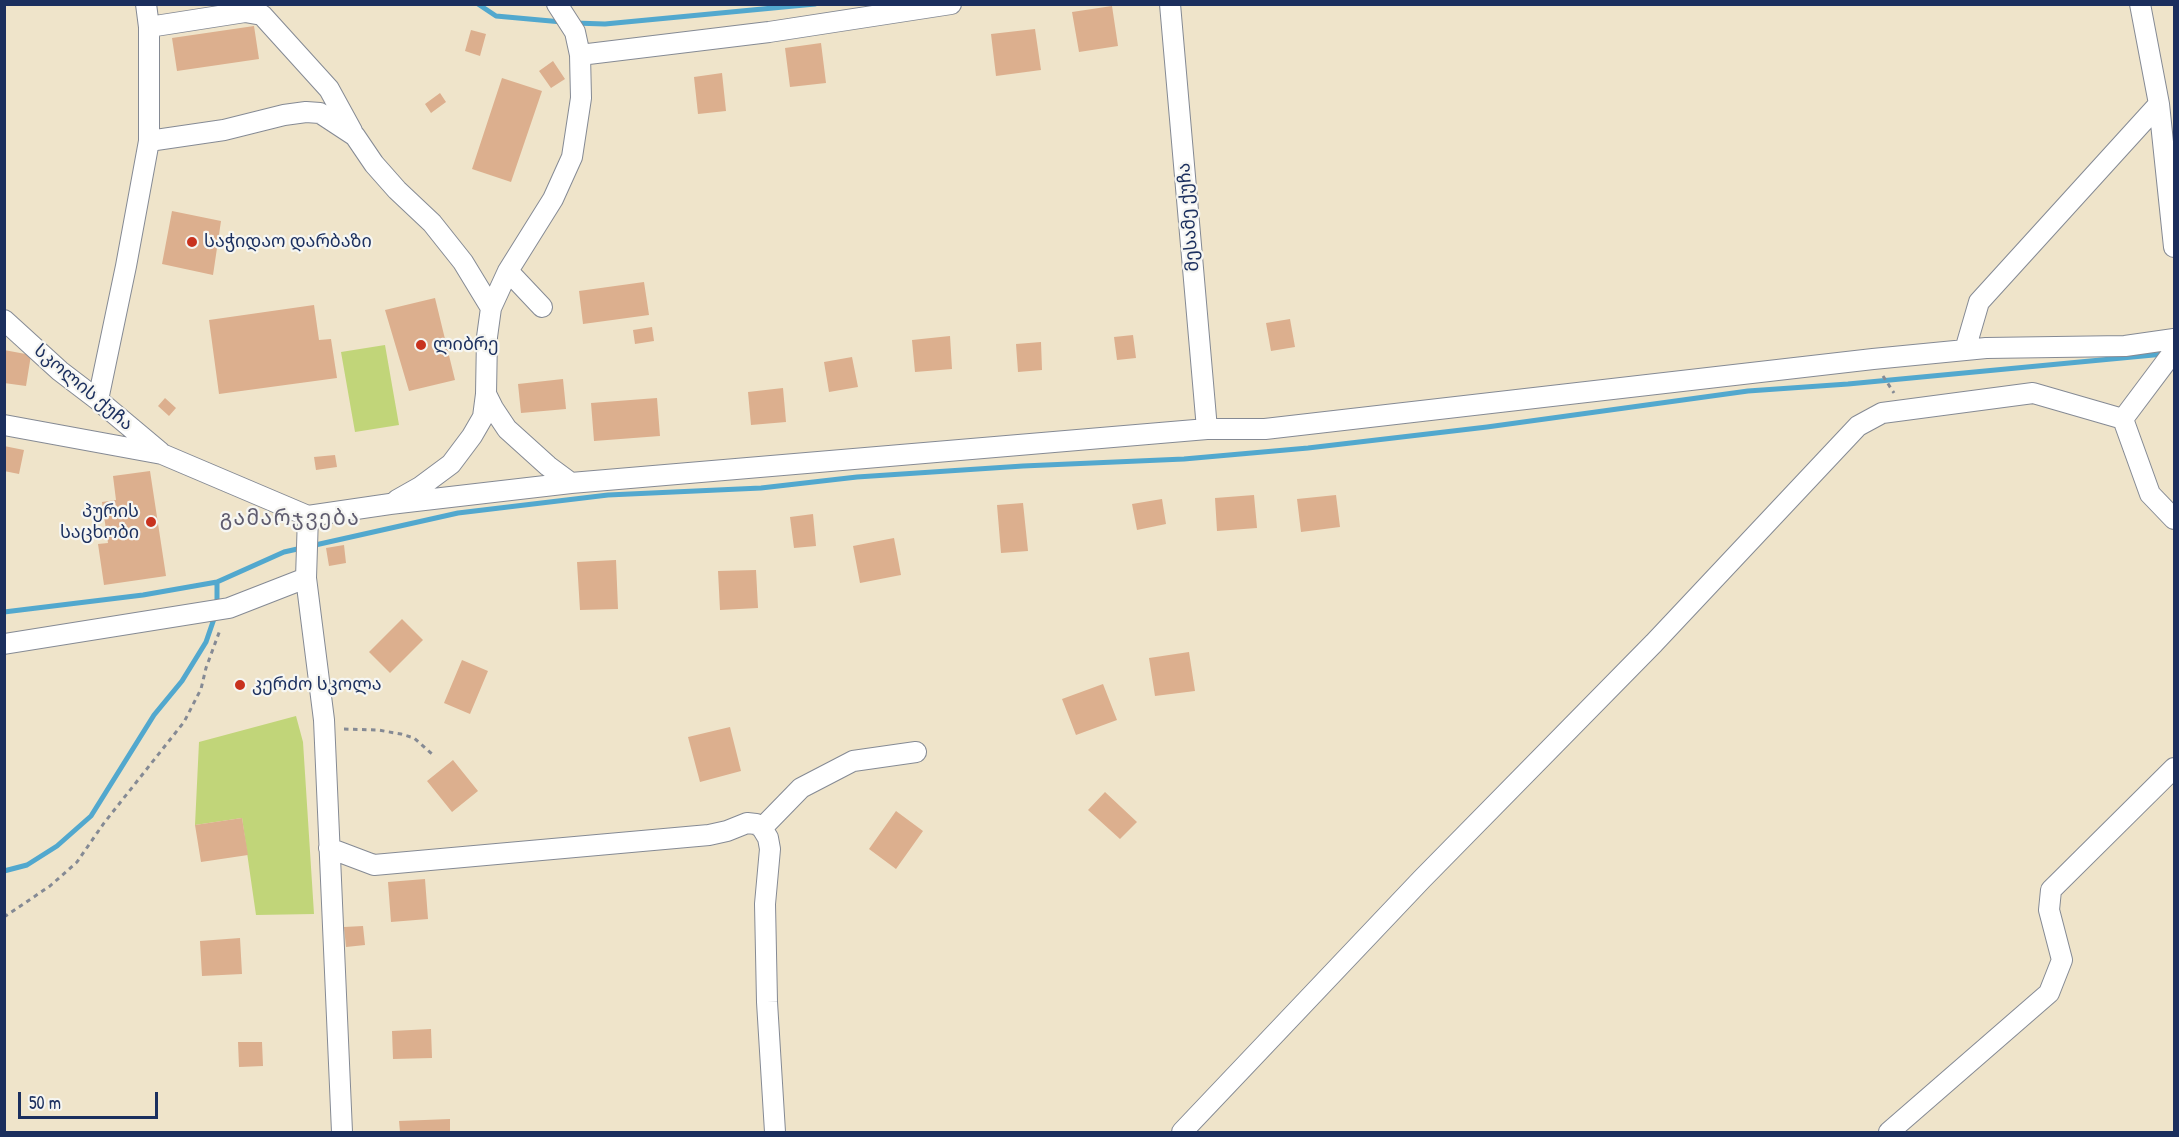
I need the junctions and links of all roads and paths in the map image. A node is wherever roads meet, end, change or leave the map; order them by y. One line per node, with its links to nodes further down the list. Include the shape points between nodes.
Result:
1 (146, 4): 6 (street)
2 (557, 4): 7 (street, via 575,32)
3 (951, 4): 7 (street)
4 (1170, 4): 25 (street, მესამე ქუჩა)
5 (2140, 4): 8 (street)
6 (149, 27): 9 (street, via 245,12 262,15 329,89); 10 (street)
7 (580, 55): 12 (street, via 581,98 572,157 553,198)
8 (2159, 104): 11 (street); 17 (street, via 1979,302)
9 (355, 136): 10 (street, via 320,113 306,112); 14 (street, via 374,164 432,223 463,262)
10 (149, 141): 21 (street)
11 (2175, 247)
12 (508, 271): 13 (street); 14 (street)
13 (542, 307)
14 (491, 308): 20 (street)
15 (4, 320): 21 (street, სკოლის ქუჩა)
16 (2175, 339): 17 (street, via 2125,346)
17 (1965, 350): 19 (street)
18 (2175, 351): 23 (street)
19 (1873, 359): 22 (path); 25 (street, via 1265,429)
20 (486, 393): 27 (street, via 507,429); 28 (street, via 483,417 451,464)
21 (98, 400): 26 (street, სკოლის ქუჩა)
22 (1904, 410): 23 (street, via 2032,393); 43 (street, via 1882,413 1858,426 1654,644 1431,870)
23 (2123, 419): 30 (street, via 2150,494)
24 (4, 425): 26 (street)
25 (1207, 429): 27 (street)
26 (162, 454): 29 (street)
27 (571, 483): 28 (street)
28 (390, 504): 29 (street)
29 (308, 516): 31 (street)
30 (2175, 519)
31 (306, 578): 32 (street); 34 (street)
32 (229, 608): 33 (street); 40 (path, via 201,689 184,722 77,862)
33 (4, 644)
34 (324, 729): 36 (path, via 401,734 414,738); 39 (street)
35 (916, 752): 38 (street, via 853,761 801,788)
36 (432, 754)
37 (2175, 768): 44 (street, via 2051,890 2049,910 2062,960 2049,993)
38 (762, 828): 39 (street, via 747,823 709,835 374,866); 42 (street, via 770,849 765,904)
39 (329, 848): 41 (street)
40 (4, 917)
41 (342, 1132)
42 (775, 1132)
43 (1182, 1132)
44 (1890, 1132)

